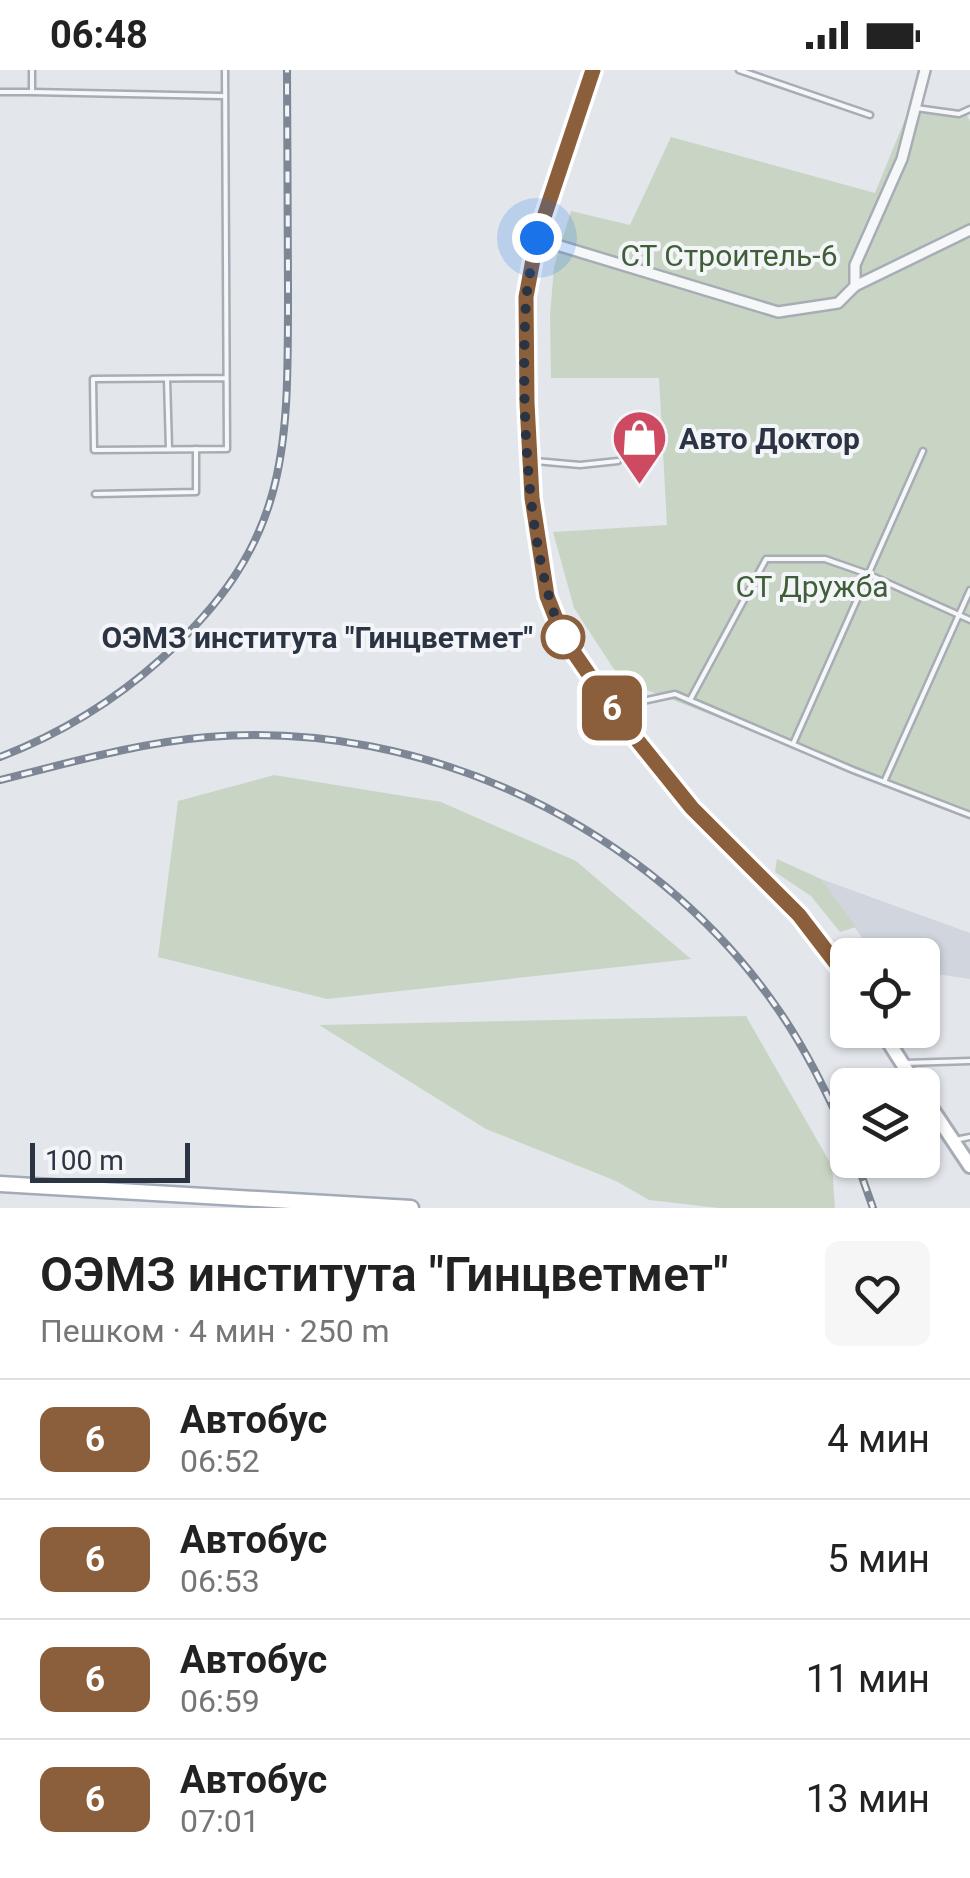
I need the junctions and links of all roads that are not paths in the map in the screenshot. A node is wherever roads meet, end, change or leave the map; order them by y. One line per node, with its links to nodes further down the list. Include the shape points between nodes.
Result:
1 (32, 70): 7 (lane)
2 (225, 70): 8 (lane)
3 (594, 70): 13 (street)
4 (739, 70): 11 (lane)
5 (925, 70): 9 (street)
6 (0, 92): 7 (lane)
7 (32, 92): 8 (lane)
8 (223, 96): 15 (lane)
9 (915, 108): 10 (lane, via 959,114); 14 (street, via 902,159 855,264)
10 (970, 109)
11 (870, 114)
12 (970, 230): 14 (street)
13 (537, 238): 14 (street, via 778,312 838,303); 20 (street, via 526,297)
14 (855, 286)
15 (226, 378): 16 (lane); 18 (lane, via 228,449)
16 (167, 379): 17 (lane); 17 (lane, via 93,379 94,450)
17 (168, 450): 18 (lane)
18 (196, 450): 22 (lane, via 196,492)
19 (923, 451): 23 (lane)
20 (530, 460): 21 (lane); 28 (street, via 547,596 563,637)
21 (618, 461)
22 (95, 494)
23 (868, 574): 25 (lane); 27 (lane, via 825,559 766,559); 29 (lane)
24 (970, 590): 25 (lane)
25 (959, 616): 26 (lane); 30 (lane)
26 (970, 620)
27 (690, 700): 28 (lane, via 676,694); 29 (lane)
28 (612, 708): 32 (street, via 692,808)
29 (793, 744): 30 (lane)
30 (884, 782): 31 (lane)
31 (970, 815)
32 (830, 955)
33 (892, 1048): 35 (street)
34 (970, 1061): 35 (lane)
35 (902, 1064): 36 (street)
36 (905, 1068)
37 (940, 1121): 39 (street)
38 (970, 1137): 39 (lane)
39 (953, 1141): 40 (street)
40 (970, 1166)
41 (0, 1184): 42 (main road)
42 (411, 1208)

